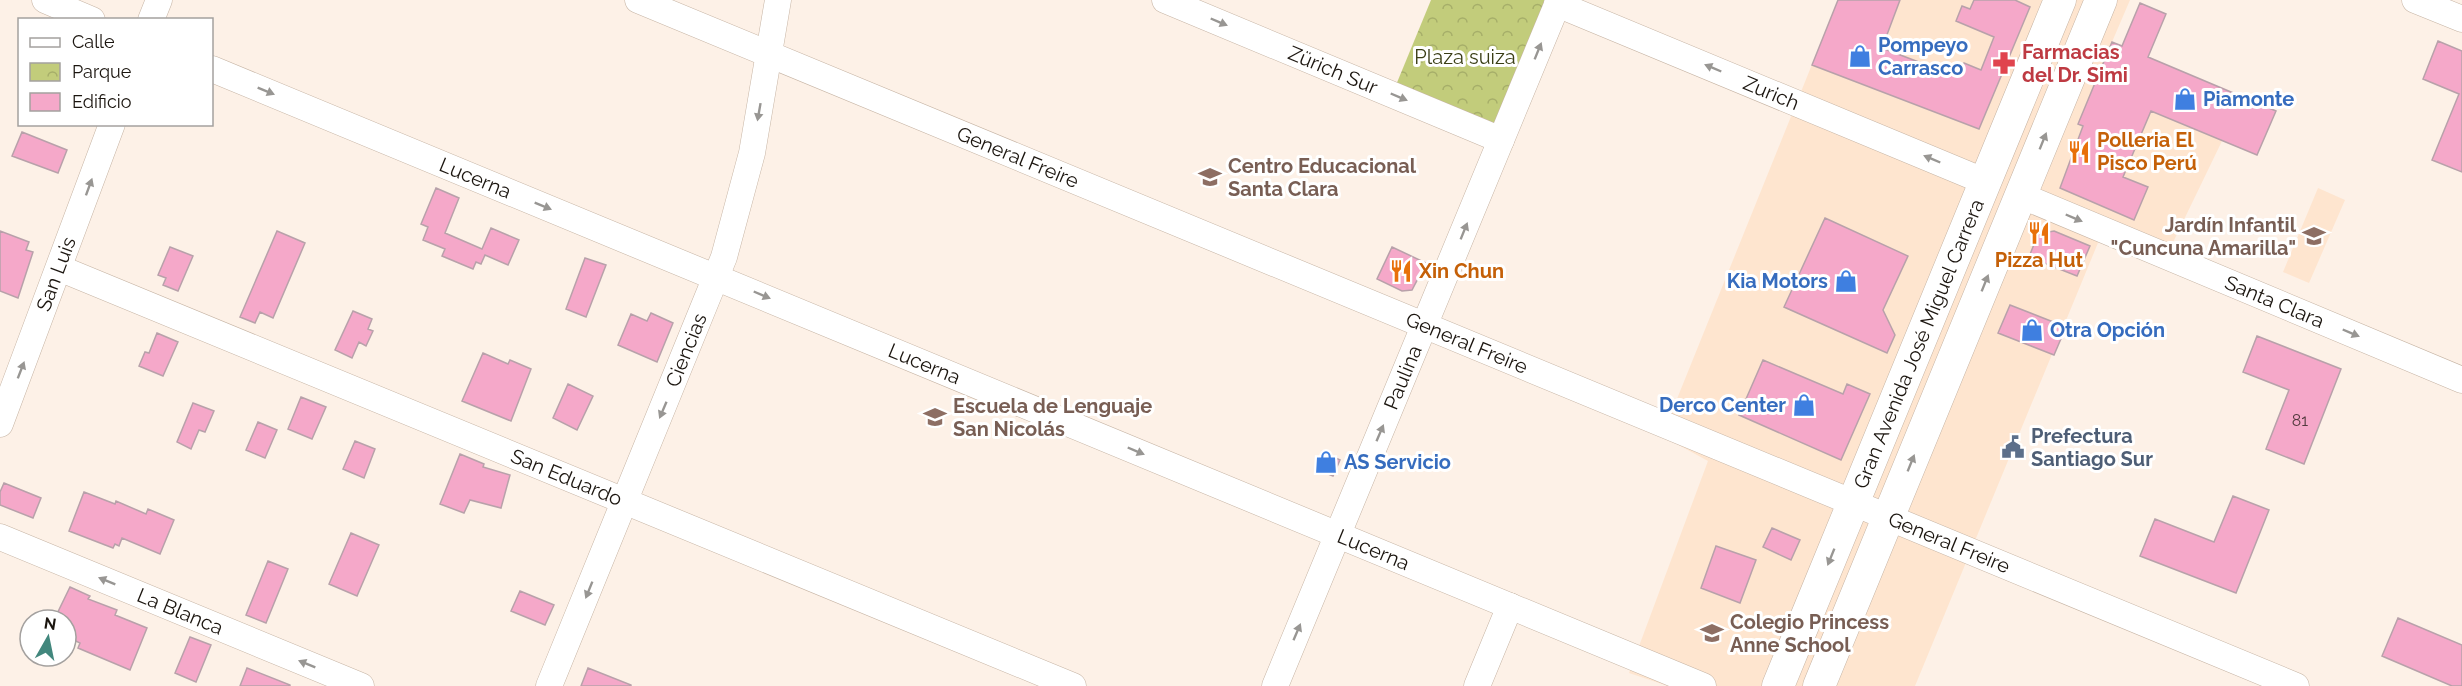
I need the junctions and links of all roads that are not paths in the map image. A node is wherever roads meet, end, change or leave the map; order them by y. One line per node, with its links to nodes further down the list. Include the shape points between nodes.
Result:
1 (45, 0): 10 (street)
2 (159, 0): 11 (street)
3 (638, 0): 13 (street, General Freire)
4 (778, 0): 13 (street, Ciencias)
5 (1165, 0): 16 (street, Zürich Sur, one-way to 16)
6 (2060, 0): 17 (main road, Gran Avenida José Miguel Carrera)
7 (2101, 0): 18 (main road, Gran Avenida José Miguel Carrera, one-way to 7)
8 (2415, 0): 12 (street)
9 (1558, 2): 16 (street, Paulina, one-way to 9); 17 (street, Zurich, one-way to 9)
10 (87, 18)
11 (153, 18)
12 (2462, 19)
13 (769, 54): 20 (street, Ciencias, one-way to 20, via 747,173); 21 (street, General Freire)
14 (213, 69): 20 (street, Lucerna, one-way to 20)
15 (111, 126): 19 (street, San Luis, one-way to 15)
16 (1501, 140): 21 (street, Paulina, one-way to 16)
17 (1986, 182): 25 (main road, Gran Avenida José Miguel Carrera)
18 (2020, 195): 22 (street, Santa Clara, one-way to 22); 26 (main road, Gran Avenida José Miguel Carrera, one-way to 18)
19 (59, 268): 23 (street, San Luis, one-way to 19); 24 (street, San Eduardo)
20 (717, 278): 24 (street, Ciencias, one-way to 24); 27 (street, Lucerna, one-way to 27)
21 (1426, 324): 25 (street, General Freire); 27 (street, Paulina, one-way to 21)
22 (2462, 380)
23 (0, 424)
24 (625, 500): 31 (street, Ciencias, one-way to 31); 32 (street, San Eduardo)
25 (1853, 503): 26 (street, General Freire); 36 (main road, Gran Avenida José Miguel Carrera, one-way to 36)
26 (1889, 517): 37 (main road, Gran Avenida José Miguel Carrera); 38 (street, General Freire)
27 (1338, 535): 29 (street, Lucerna); 33 (street, Paulina, one-way to 27)
28 (0, 537): 30 (street, La Blanca, one-way to 28)
29 (1510, 606): 34 (street); 35 (street, Lucerna)
30 (361, 686)
31 (549, 686)
32 (1073, 686)
33 (1275, 686)
34 (1477, 686)
35 (1703, 686)
36 (1778, 686)
37 (1819, 686)
38 (2296, 686)

